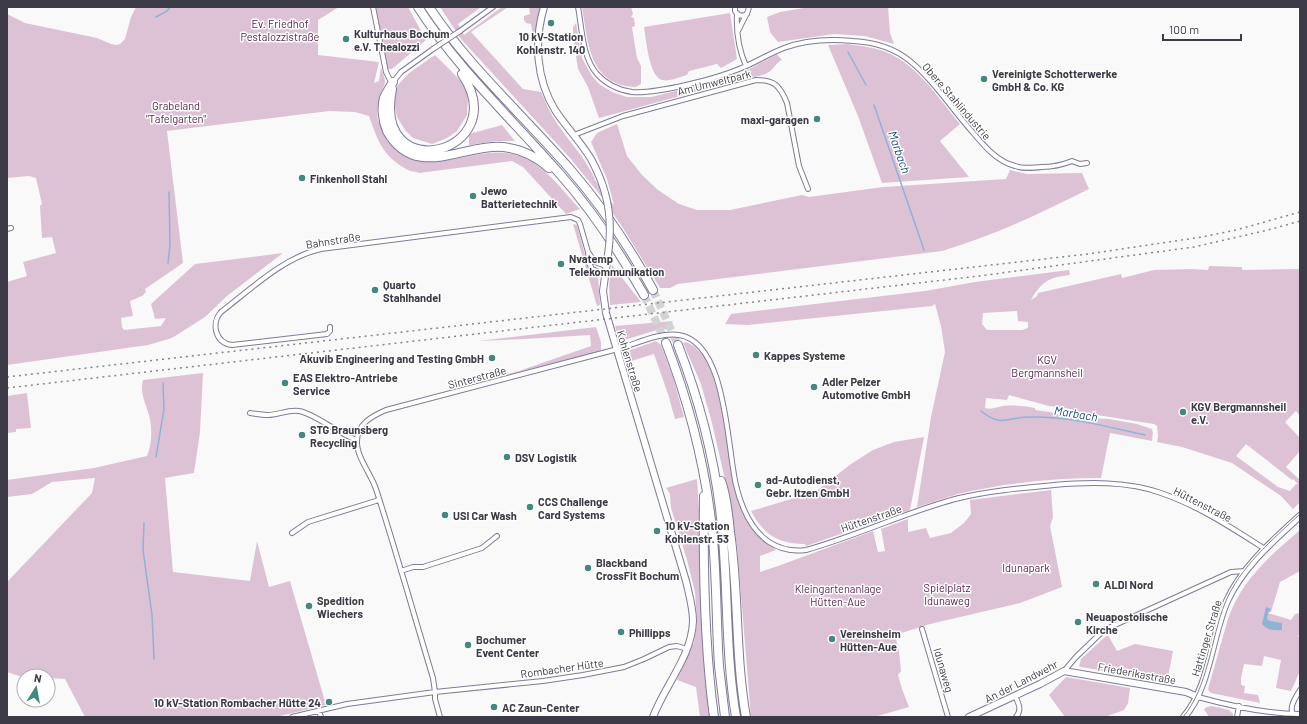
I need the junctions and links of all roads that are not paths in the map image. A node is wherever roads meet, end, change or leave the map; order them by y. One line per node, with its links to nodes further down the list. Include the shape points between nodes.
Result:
1 (372, 7): 14 (street, via 386,72)
2 (418, 7): 12 (highway)
3 (430, 7): 22 (highway, via 476,68 586,189 625,243)
4 (543, 7): 15 (street, Kohlenstraße, via 538,50 541,77 555,109)
5 (578, 7): 13 (street, Obere Stahlindustrie, via 591,64 606,82 622,90 640,92 669,88)
6 (735, 7): 9 (street)
7 (749, 7): 10 (street)
8 (492, 8): 14 (street, bridge, via 401,72)
9 (737, 14): 10 (street); 11 (street)
10 (747, 14): 11 (street)
11 (738, 31): 13 (street)
12 (441, 40): 14 (highway, via 469,83 474,98 472,120 464,135 447,147 428,151 417,149 403,141 394,130 390,118); 17 (highway, via 461,66)
13 (746, 66): 16 (street, Obere Stahlindustrie, via 784,48 801,44 837,40 876,44 910,61 984,146 1004,162 1024,168 1059,166 1072,161)
14 (393, 82): 17 (highway, via 384,98 384,120 386,129 403,150 429,158 488,147 508,148 534,157 561,181)
15 (574, 135): 18 (street, Am Umweltpark, via 662,105 756,80 768,80 775,84 787,103 799,166); 20 (street, Kohlenstraße, bridge, via 591,159 605,193 610,221)
16 (1087, 163)
17 (570, 185): 23 (highway, via 616,248)
18 (808, 189)
19 (588, 252): 20 (street, via 595,262); 21 (street, Bahnstraße, via 592,269); 24 (street, Bahnstraße, via 580,224 571,217 321,248 287,262 221,312 215,320 217,336 223,342 232,345 327,334)
20 (606, 266): 21 (street, Kohlenstraße)
21 (604, 274): 27 (street, Kohlenstraße, via 606,313)
22 (653, 290)
23 (644, 295)
24 (330, 327)
25 (666, 343): 31 (highway, via 687,401)
26 (678, 345): 30 (highway, via 697,398)
27 (617, 350): 29 (street, Sinterstraße, via 386,410 363,424); 36 (street, Hüttenstraße, via 655,337 670,335 689,339 702,348 712,365 724,402 733,469 741,500 753,526 764,538 779,548 806,550 912,513 974,495 1087,482 1129,486 1161,493 1207,514); 40 (street, Kohlenstraße, via 690,598 693,621)
28 (250, 413): 29 (street, via 269,415 300,411)
29 (357, 440): 32 (street, via 357,447)
30 (711, 452): 56 (highway, via 724,540 729,651); 57 (highway, via 723,486 733,550 738,650)
31 (704, 471): 54 (highway, via 704,580); 55 (highway, via 712,529 719,666)
32 (379, 500): 34 (street, via 308,522); 37 (street)
33 (1300, 516): 36 (street, Hattinger Straße)
34 (292, 533)
35 (497, 536): 37 (street, via 482,548 423,567)
36 (1265, 549): 38 (street, Hattinger Straße)
37 (401, 571): 43 (street)
38 (1245, 571): 41 (street, An der Landwehr, via 1231,572 1104,630); 45 (street, Hattinger Straße, via 1225,606)
39 (922, 629): 58 (street, Idunaweg)
40 (687, 649): 43 (street, Rombacher Hütte, via 669,647 624,667 583,675); 53 (street, Kohlenstraße, via 658,704)
41 (1064, 671): 44 (street, An der Landwehr); 45 (street, Friederikastraße)
42 (1300, 690): 49 (street, via 1291,707)
43 (435, 692): 47 (street, Rombacher Hütte, via 366,701); 52 (street)
44 (1015, 696): 59 (street, An der Landwehr); 60 (street, via 1020,710)
45 (1198, 696): 46 (street, Friederikastraße); 61 (street, Hattinger Straße)
46 (1239, 706): 49 (street, Friederikastraße); 62 (street)
47 (319, 711): 50 (street, Rombacher Hütte); 51 (street)
48 (1300, 714): 49 (street, Friederikastraße)
49 (1293, 715)
50 (292, 717)
51 (321, 717)
52 (440, 717)
53 (654, 717)
54 (714, 717)
55 (725, 717)
56 (736, 717)
57 (746, 717)
58 (948, 717)
59 (969, 717)
60 (1016, 717)
61 (1184, 717)
62 (1237, 717)

